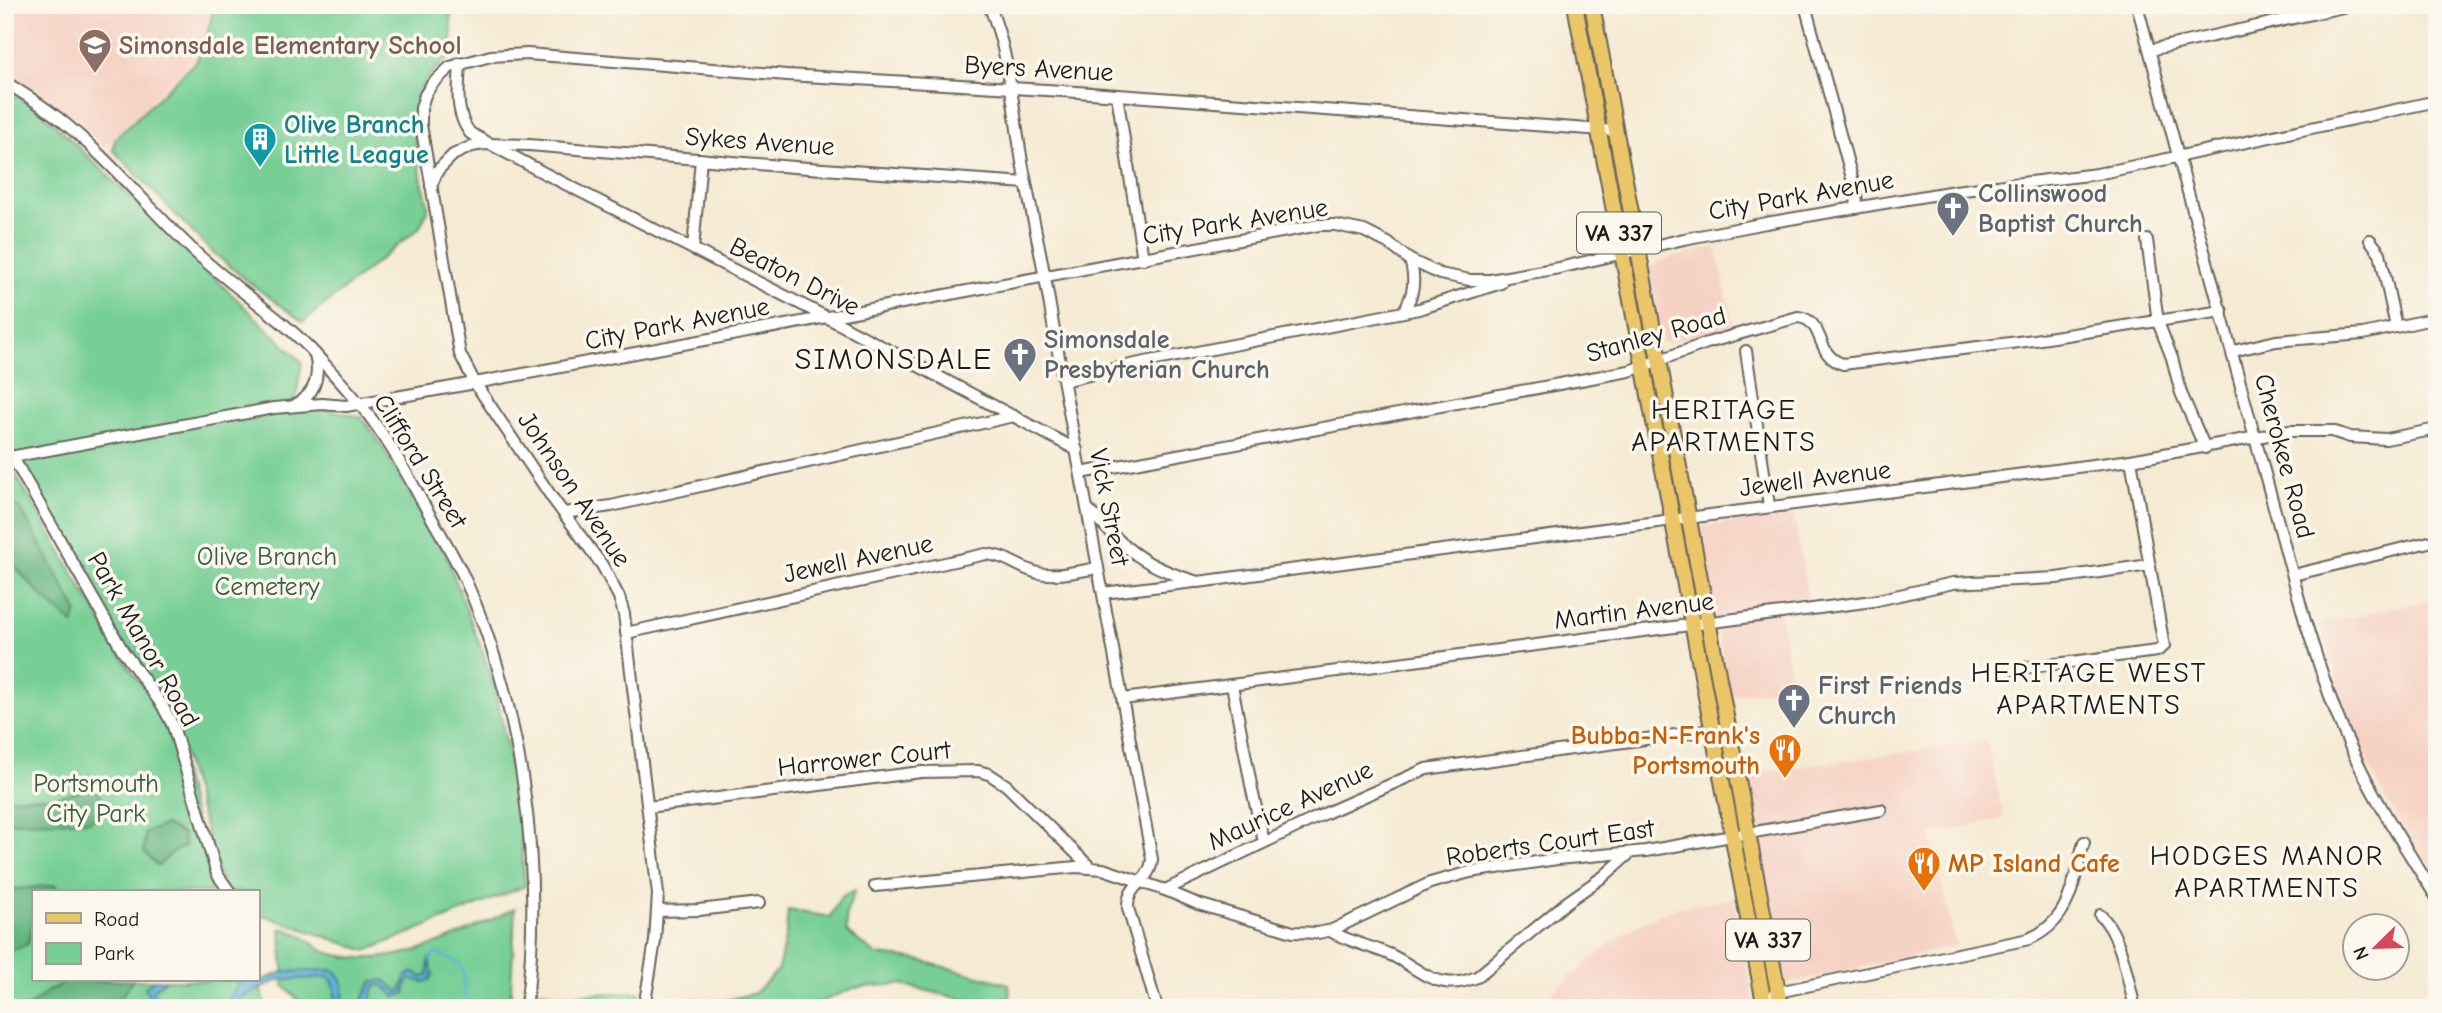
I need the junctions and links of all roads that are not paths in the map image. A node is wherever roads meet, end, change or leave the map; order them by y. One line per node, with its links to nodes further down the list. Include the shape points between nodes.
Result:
1 (989, 5): 10 (street, Vick Street, via 1002,42)
2 (1576, 5): 13 (main road, VA 337)
3 (1592, 5): 14 (main road, VA 337)
4 (1805, 5): 20 (street)
5 (2137, 5): 7 (street, Cherokee Road)
6 (2352, 5): 7 (street)
7 (2150, 50): 16 (street, Cherokee Road)
8 (460, 63): 10 (street, Byers Avenue, via 527,54); 15 (street, Beaton Drive, via 460,116 470,133); 19 (street, Johnson Avenue, via 432,83 422,108)
9 (5, 82): 38 (street, Clifford Street, via 58,118 215,270)
10 (1010, 89): 11 (street, Byers Avenue); 18 (street, Vick Street)
11 (1117, 96): 13 (street, Byers Avenue); 26 (street)
12 (2437, 101): 16 (street, City Park Avenue)
13 (1599, 130): 14 (street, Byers Avenue); 25 (main road, VA 337)
14 (1616, 131): 24 (main road, VA 337)
15 (491, 144): 17 (street, Sykes Avenue); 19 (street, via 453,155 438,170); 23 (street, Beaton Drive)
16 (2180, 157): 20 (street, City Park Avenue, via 2097,174); 30 (street, Cherokee Road)
17 (701, 159): 18 (street, Sykes Avenue); 23 (street)
18 (1026, 183): 29 (street, Vick Street)
19 (431, 186): 42 (street, Johnson Avenue, via 456,337)
20 (1857, 208): 24 (street, City Park Avenue, via 1705,234)
21 (2147, 240): 34 (street)
22 (2370, 240): 35 (street, via 2380,253)
23 (693, 249): 32 (street, Beaton Drive)
24 (1638, 251): 25 (street, City Park Avenue); 39 (main road, VA 337)
25 (1622, 255): 28 (street, City Park Avenue); 40 (main road, VA 337)
26 (1143, 259): 27 (street, City Park Avenue, via 1335,225 1378,237); 29 (street, City Park Avenue)
27 (1410, 260): 28 (street, City Park Avenue, via 1456,278); 31 (street, via 1414,282)
28 (1517, 276): 31 (street)
29 (1046, 277): 32 (street, City Park Avenue); 41 (street, Vick Street)
30 (2222, 311): 34 (street, Stanley Road); 37 (street, Cherokee Road)
31 (1403, 312): 41 (street)
32 (828, 318): 42 (street, City Park Avenue); 45 (street, Beaton Drive)
33 (2437, 318): 35 (street)
34 (2158, 321): 39 (street, Stanley Road, via 1843,364 1825,352 1814,325 1798,317); 48 (street)
35 (2396, 327): 37 (street, via 2344,337 2276,341)
36 (1746, 351): 53 (street)
37 (2233, 351): 47 (street, Cherokee Road)
38 (315, 354): 43 (street, Clifford Street); 44 (street, via 318,373 313,389)
39 (1658, 359): 40 (street, Stanley Road); 56 (main road, VA 337)
40 (1643, 366): 52 (street, Stanley Road); 57 (main road, VA 337)
41 (1063, 381): 49 (street, Vick Street)
42 (475, 383): 43 (street, City Park Avenue); 55 (street, Johnson Avenue)
43 (358, 404): 44 (street, City Park Avenue); 91 (street, Clifford Street, via 397,457 453,555 477,611 509,713 530,841)
44 (291, 406): 50 (street, City Park Avenue)
45 (1014, 416): 49 (street, Beaton Drive); 55 (street)
46 (2437, 429): 47 (street, Jewell Avenue, via 2386,439 2309,430)
47 (2257, 438): 48 (street, Jewell Avenue); 61 (street, Cherokee Road)
48 (2204, 448): 51 (street, Jewell Avenue)
49 (1077, 450): 52 (street, Vick Street)
50 (8, 457): 82 (street, Park Manor Road, via 173,726 213,862)
51 (2131, 460): 53 (street, Jewell Avenue); 59 (street)
52 (1081, 473): 54 (street, Vick Street)
53 (1769, 506): 56 (street, Jewell Avenue)
54 (1088, 509): 60 (street, Vick Street); 62 (street, Jewell Avenue, via 1135,555 1167,573)
55 (564, 513): 66 (street, Johnson Avenue, via 611,580)
56 (1689, 517): 57 (street, Jewell Avenue); 64 (main road, VA 337)
57 (1673, 519): 62 (street, Jewell Avenue); 65 (main road, VA 337)
58 (2437, 540): 61 (street)
59 (2150, 565): 64 (street, Martin Avenue, via 2056,578 1953,583 1873,601); 67 (street, via 2165,641 2161,649)
60 (1098, 568): 63 (street, Vick Street); 66 (street, Jewell Avenue, via 1052,575 986,554)
61 (2293, 575): 84 (street, Cherokee Road, via 2329,695 2351,748)
62 (1198, 582): 63 (street, Jewell Avenue)
63 (1103, 593): 69 (street, Vick Street)
64 (1709, 624): 65 (street, Martin Avenue); 70 (main road, VA 337)
65 (1693, 625): 68 (street, Martin Avenue); 71 (main road, VA 337)
66 (626, 633): 72 (street, Johnson Avenue)
67 (2000, 671)
68 (1232, 685): 69 (street, Martin Avenue); 76 (street)
69 (1123, 699): 80 (street, Vick Street, via 1152,859 1151,870)
70 (1728, 728): 71 (street, Maurice Avenue); 74 (main road, VA 337)
71 (1712, 730): 75 (main road, VA 337); 76 (street, Maurice Avenue, via 1426,769)
72 (648, 807): 79 (street, Harrower Court, via 921,772 978,771 1006,785); 86 (street, Johnson Avenue)
73 (1881, 810): 74 (street, Roberts Court East)
74 (1748, 835): 75 (street, Roberts Court East); 89 (main road, VA 337)
75 (1732, 836): 78 (street, Roberts Court East); 90 (main road, VA 337)
76 (1264, 842): 83 (street, Maurice Avenue)
77 (2084, 842): 89 (street, via 2064,910 2040,935)
78 (1630, 853): 88 (street, Roberts Court East, via 1450,876); 88 (street, via 1467,981 1432,978 1391,955)
79 (1090, 867): 80 (street); 81 (street)
80 (1142, 881): 83 (street); 93 (street, Vick Street, via 1128,897 1128,908)
81 (874, 886)
82 (228, 890)
83 (1165, 890): 88 (street, Roberts Court East, via 1293,932)
84 (2437, 898)
85 (759, 903): 86 (street)
86 (657, 911): 92 (street, Johnson Avenue)
87 (2101, 915): 95 (street, via 2114,934)
88 (1330, 931)
89 (1778, 992): 90 (street); 94 (main road, VA 337)
90 (1764, 1004)
91 (526, 1008)
92 (644, 1008)
93 (1157, 1008)
94 (1781, 1008)
95 (2135, 1008)

